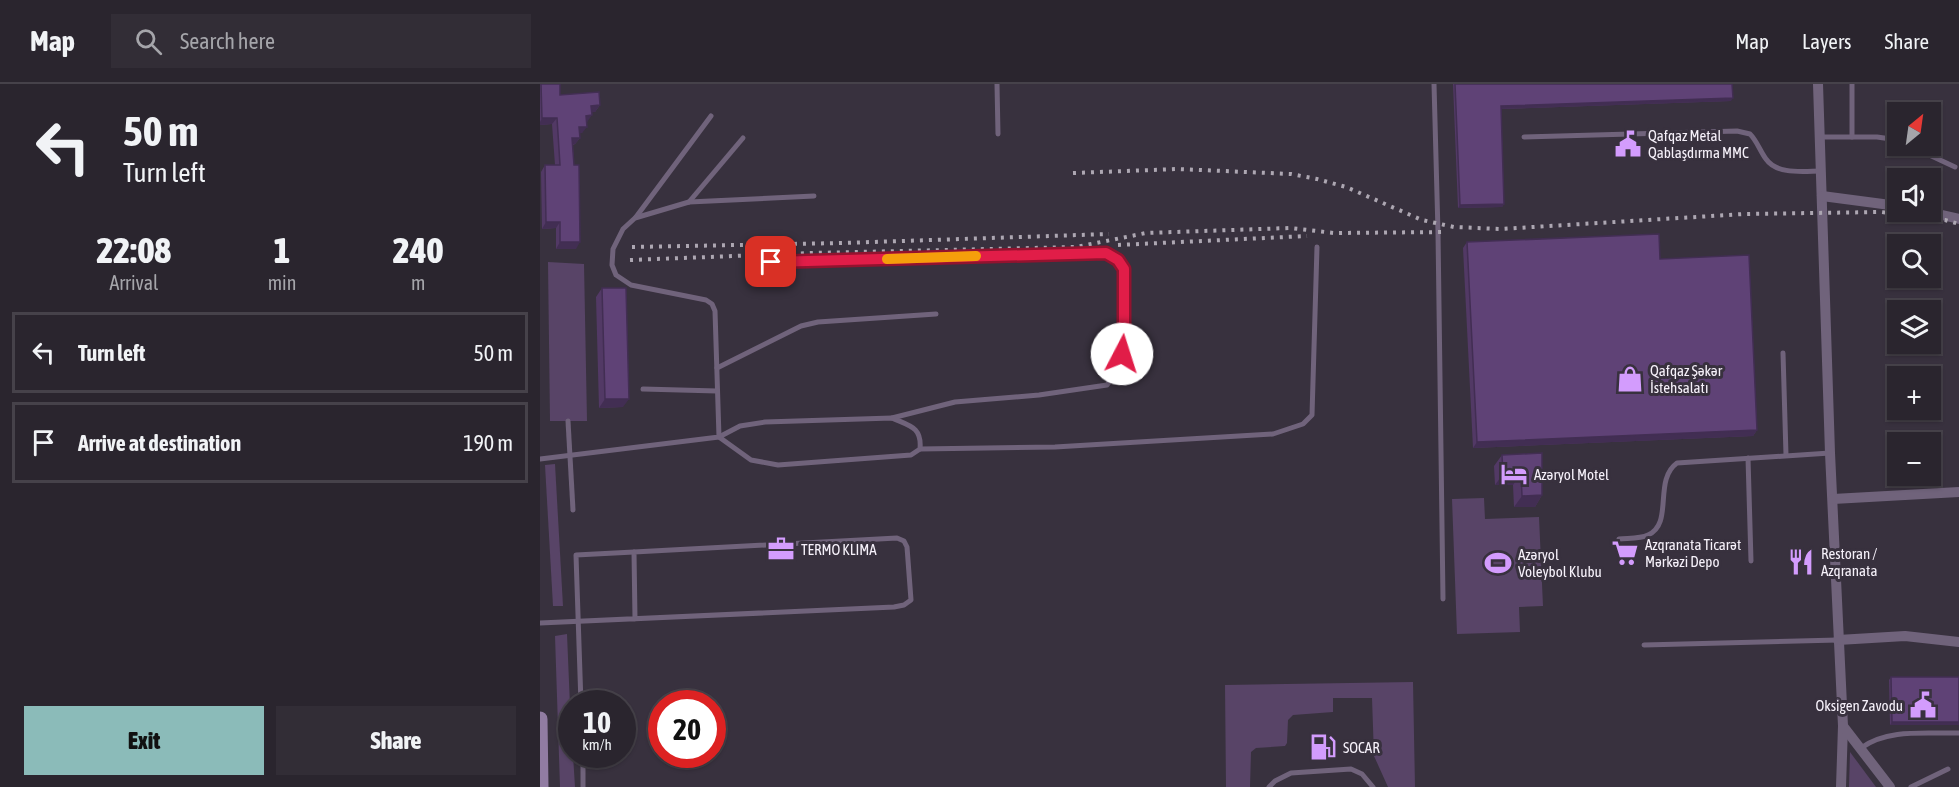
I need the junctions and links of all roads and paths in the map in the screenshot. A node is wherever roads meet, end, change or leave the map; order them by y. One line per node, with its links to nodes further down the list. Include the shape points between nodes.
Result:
1 (997, 84): 6 (lane)
2 (1434, 84): 44 (lane)
3 (1818, 84): 8 (street)
4 (1852, 84): 9 (lane)
5 (711, 116): 20 (lane)
6 (998, 134)
7 (1524, 137): 14 (lane, via 1737,131 1750,134 1765,159 1776,167)
8 (1820, 137): 9 (lane); 14 (street)
9 (1852, 137): 11 (lane)
10 (743, 138): 17 (lane)
11 (1887, 138)
12 (1931, 156): 13 (lane)
13 (1955, 167)
14 (1821, 171): 16 (street)
15 (814, 196): 17 (lane)
16 (1822, 196): 18 (street); 33 (street)
17 (689, 202): 20 (lane)
18 (1887, 205)
19 (1941, 215): 21 (street)
20 (635, 218): 26 (lane, via 623,229 613,249 616,275 631,285 712,304)
21 (1959, 219)
22 (1317, 247): 32 (lane, via 1312,415 1303,424 1273,434 1228,438)
23 (771, 262): 29 (lane, via 1106,253 1118,260 1124,269 1124,340 1119,368 1107,385 955,402)
24 (936, 314): 26 (lane, via 801,326)
25 (1783, 353): 35 (lane)
26 (717, 368): 28 (lane)
27 (643, 389): 28 (lane)
28 (717, 391): 31 (lane)
29 (892, 418): 31 (lane, via 765,422 740,426); 32 (lane, via 914,428 921,438)
30 (568, 421): 34 (lane)
31 (719, 438): 32 (lane, via 752,460 778,465 911,455); 34 (lane)
32 (920, 449)
33 (1830, 453): 35 (lane); 39 (street)
34 (569, 455): 37 (lane); 40 (lane)
35 (1786, 455): 36 (lane)
36 (1748, 458): 41 (lane, via 1677,463 1667,472 1661,518 1655,530 1643,537); 43 (lane)
37 (540, 459)
38 (1959, 492): 39 (street)
39 (1833, 499): 48 (street)
40 (573, 510)
41 (1619, 539)
42 (634, 552): 45 (lane); 45 (lane, via 897,538 907,547 911,600 894,607); 46 (lane, via 576,555)
43 (1751, 561)
44 (1443, 599)
45 (635, 619): 46 (lane)
46 (579, 622): 47 (lane); 51 (lane)
47 (540, 623)
48 (1838, 640): 49 (street, via 1905,636); 50 (lane); 53 (street)
49 (1959, 642)
50 (1644, 645)
51 (581, 690)
52 (540, 719): 58 (main road)
53 (1843, 726): 55 (street); 62 (street)
54 (1959, 733): 55 (lane, via 1887,735)
55 (1861, 748): 63 (street)
56 (583, 768): 59 (lane)
57 (1948, 770): 64 (lane)
58 (541, 787)
59 (584, 787)
60 (1269, 787): 61 (lane, via 1291,773 1351,769 1362,774)
61 (1373, 787)
62 (1841, 787)
63 (1890, 787)
64 (1911, 787)

